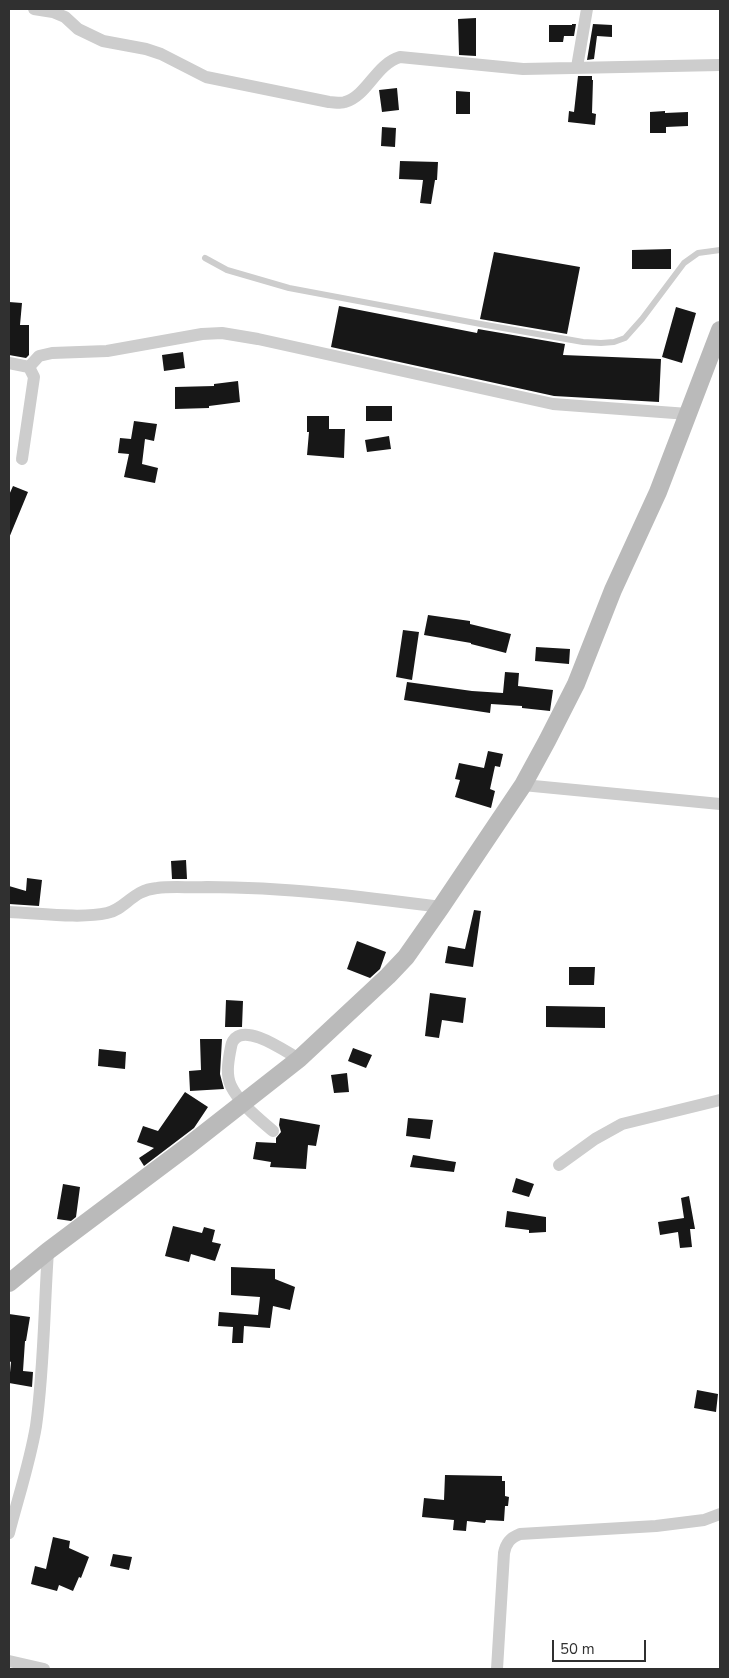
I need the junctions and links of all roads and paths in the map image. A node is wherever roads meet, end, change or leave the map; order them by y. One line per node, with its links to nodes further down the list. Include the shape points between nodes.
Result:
1 (34, 9): 4 (street, via 65,17 78,29 103,41 161,54 206,78 329,102 344,103 354,98 386,63 400,57 523,69)
2 (587, 9): 4 (street)
3 (720, 65): 4 (street)
4 (577, 67)
5 (720, 250): 6 (lane, via 698,253 684,264 626,338 600,343 289,288 228,270)
6 (205, 258)
7 (720, 330): 10 (main road)
8 (9, 363): 9 (street)
9 (29, 367): 10 (street, via 39,356 108,351 222,333 553,404); 11 (street, via 34,381)
10 (688, 414): 12 (main road, via 576,684)
11 (22, 459)
12 (523, 785): 13 (street); 14 (main road)
13 (720, 804)
14 (441, 907): 15 (street, via 244,887 142,891 108,913); 16 (main road, via 406,957)
15 (9, 912)
16 (299, 1059): 18 (main road); 18 (street, via 265,1039 236,1037 232,1042 228,1071 231,1086)
17 (720, 1100): 20 (street, via 622,1124)
18 (244, 1104): 19 (street); 21 (main road)
19 (273, 1131)
20 (559, 1165)
21 (48, 1251): 22 (main road); 24 (street, via 36,1427)
22 (9, 1283)
23 (720, 1514): 27 (street, via 704,1520 656,1526 514,1536 504,1553)
24 (9, 1533)
25 (9, 1661): 26 (street)
26 (44, 1669)
27 (497, 1669)

